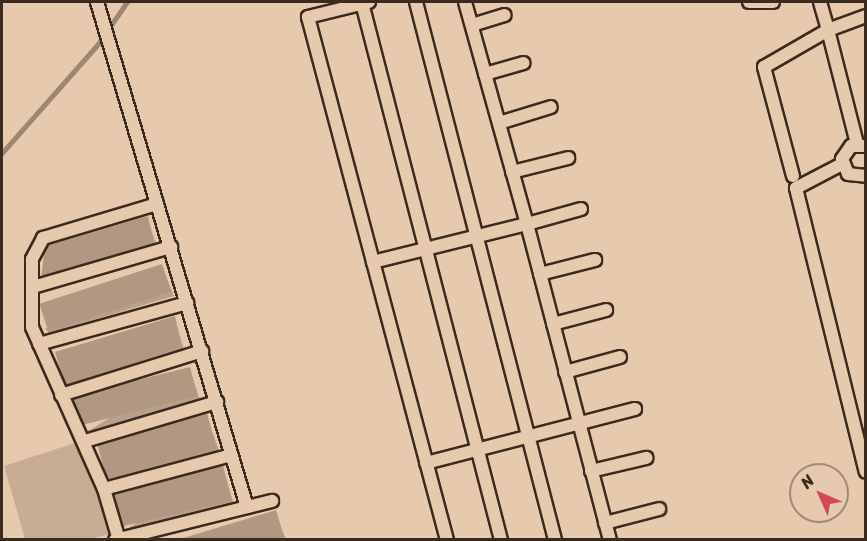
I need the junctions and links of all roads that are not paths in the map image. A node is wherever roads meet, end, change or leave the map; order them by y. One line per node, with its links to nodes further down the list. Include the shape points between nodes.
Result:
1 (365, 2): 27 (street); 29 (street, via 308,17)
2 (416, 2): 25 (street)
3 (465, 2): 10 (street)
4 (749, 2): 5 (street)
5 (773, 2)
6 (820, 2): 11 (street)
7 (98, 6): 22 (street)
8 (504, 15): 10 (street)
9 (866, 16): 11 (street)
10 (472, 25): 13 (street)
11 (828, 30): 16 (street); 20 (street, via 764,67)
12 (523, 63): 13 (street)
13 (485, 74): 15 (street)
14 (551, 107): 15 (street)
15 (499, 123): 19 (street)
16 (861, 145): 18 (street, via 844,153)
17 (568, 158): 19 (street)
18 (842, 164): 21 (street, via 848,174); 50 (street, via 796,188)
19 (512, 172): 24 (street)
20 (793, 176)
21 (865, 179)
22 (158, 204): 26 (street); 31 (street, via 43,238 34,249)
23 (582, 209): 24 (street)
24 (527, 224): 25 (street); 30 (street)
25 (478, 235): 27 (street); 43 (street)
26 (171, 247): 31 (street); 32 (street)
27 (428, 248): 29 (street); 45 (street)
28 (595, 260): 30 (street)
29 (373, 262): 48 (street)
30 (540, 274): 34 (street)
31 (33, 287): 35 (street, via 30,306)
32 (186, 303): 35 (street); 36 (street)
33 (606, 310): 34 (street)
34 (553, 324): 38 (street)
35 (39, 344): 39 (street)
36 (202, 351): 39 (street); 40 (street)
37 (620, 357): 38 (street)
38 (565, 372): 42 (street)
39 (61, 395): 44 (street)
40 (217, 402): 44 (street); 46 (street)
41 (635, 409): 42 (street)
42 (578, 422): 43 (street); 49 (street)
43 (528, 435): 45 (street); 59 (street)
44 (85, 441): 51 (street)
45 (478, 449): 48 (street); 58 (street)
46 (232, 455): 51 (street); 53 (street)
47 (646, 458): 49 (street)
48 (426, 463): 57 (street)
49 (591, 471): 55 (street)
50 (866, 472)
51 (104, 489): 56 (street)
52 (272, 501): 53 (street)
53 (247, 507): 56 (street)
54 (659, 509): 55 (street)
55 (605, 523): 60 (street)
56 (117, 539)
57 (447, 540)
58 (501, 540)
59 (555, 540)
60 (610, 540)

